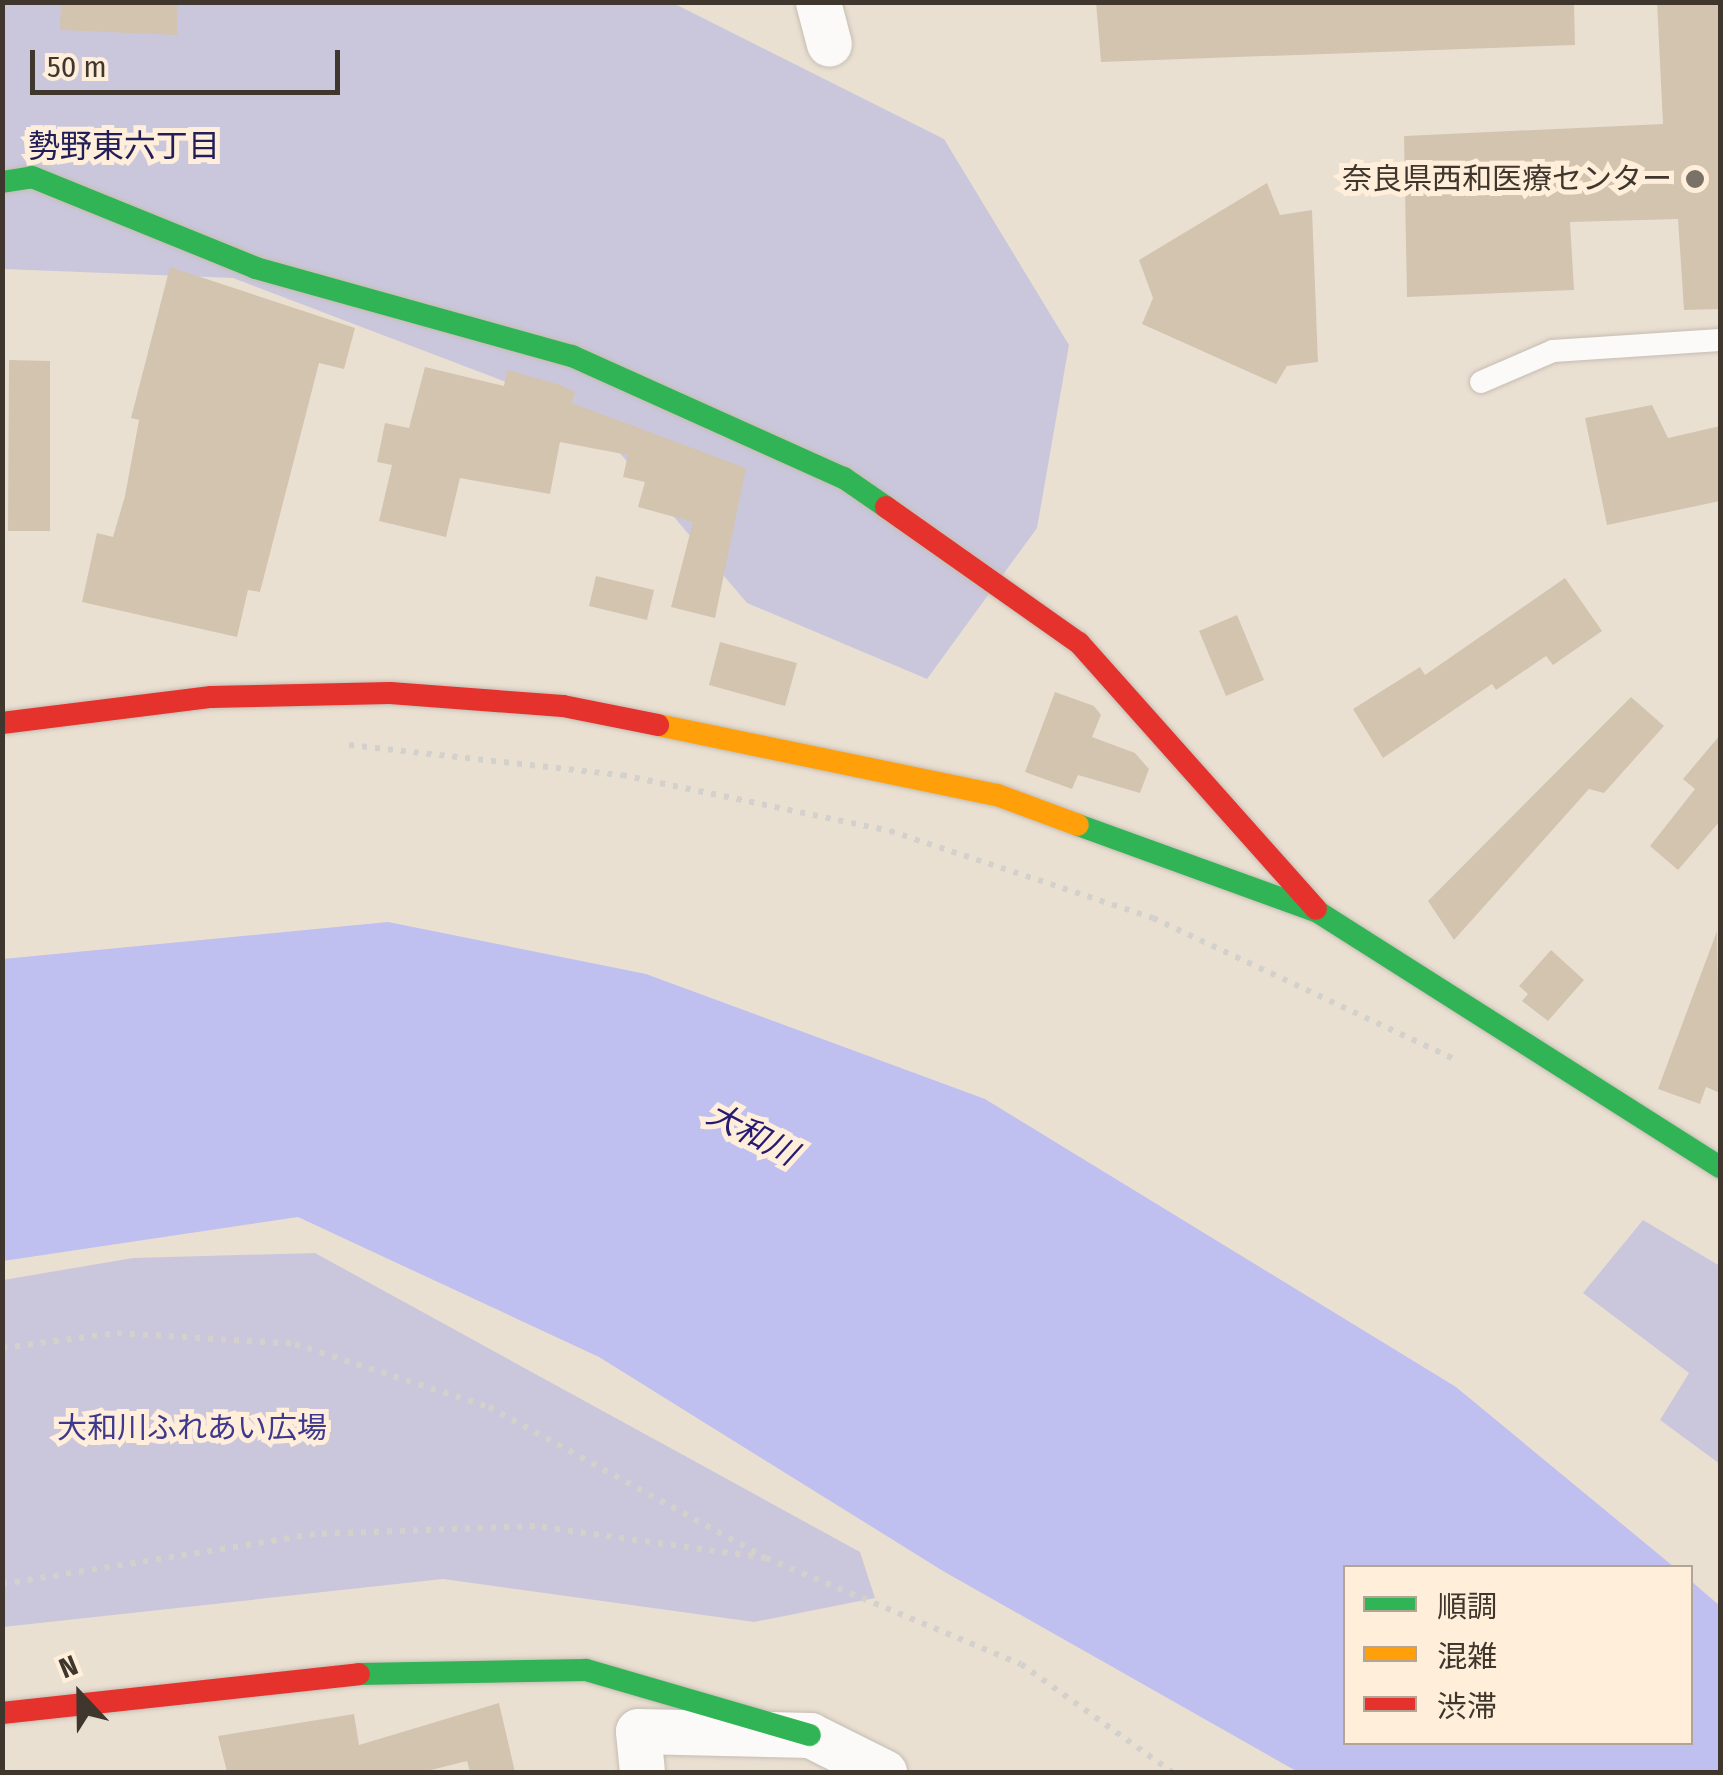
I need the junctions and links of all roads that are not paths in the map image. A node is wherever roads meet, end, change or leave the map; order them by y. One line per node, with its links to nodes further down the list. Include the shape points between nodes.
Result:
1 (2, 182): 5 (street, via 32,177 256,268 572,356 844,478 1079,643)
2 (1720, 340): 3 (lane, via 1553,352)
3 (1481, 382)
4 (2, 723): 5 (street, via 211,697 390,693 563,706 997,795)
5 (1318, 912): 6 (street)
6 (1720, 1168)
7 (2, 1713): 8 (street, via 397,1670 586,1670)
8 (810, 1735): 9 (street, via 638,1731); 10 (street)
9 (642, 1772)
10 (884, 1772)

